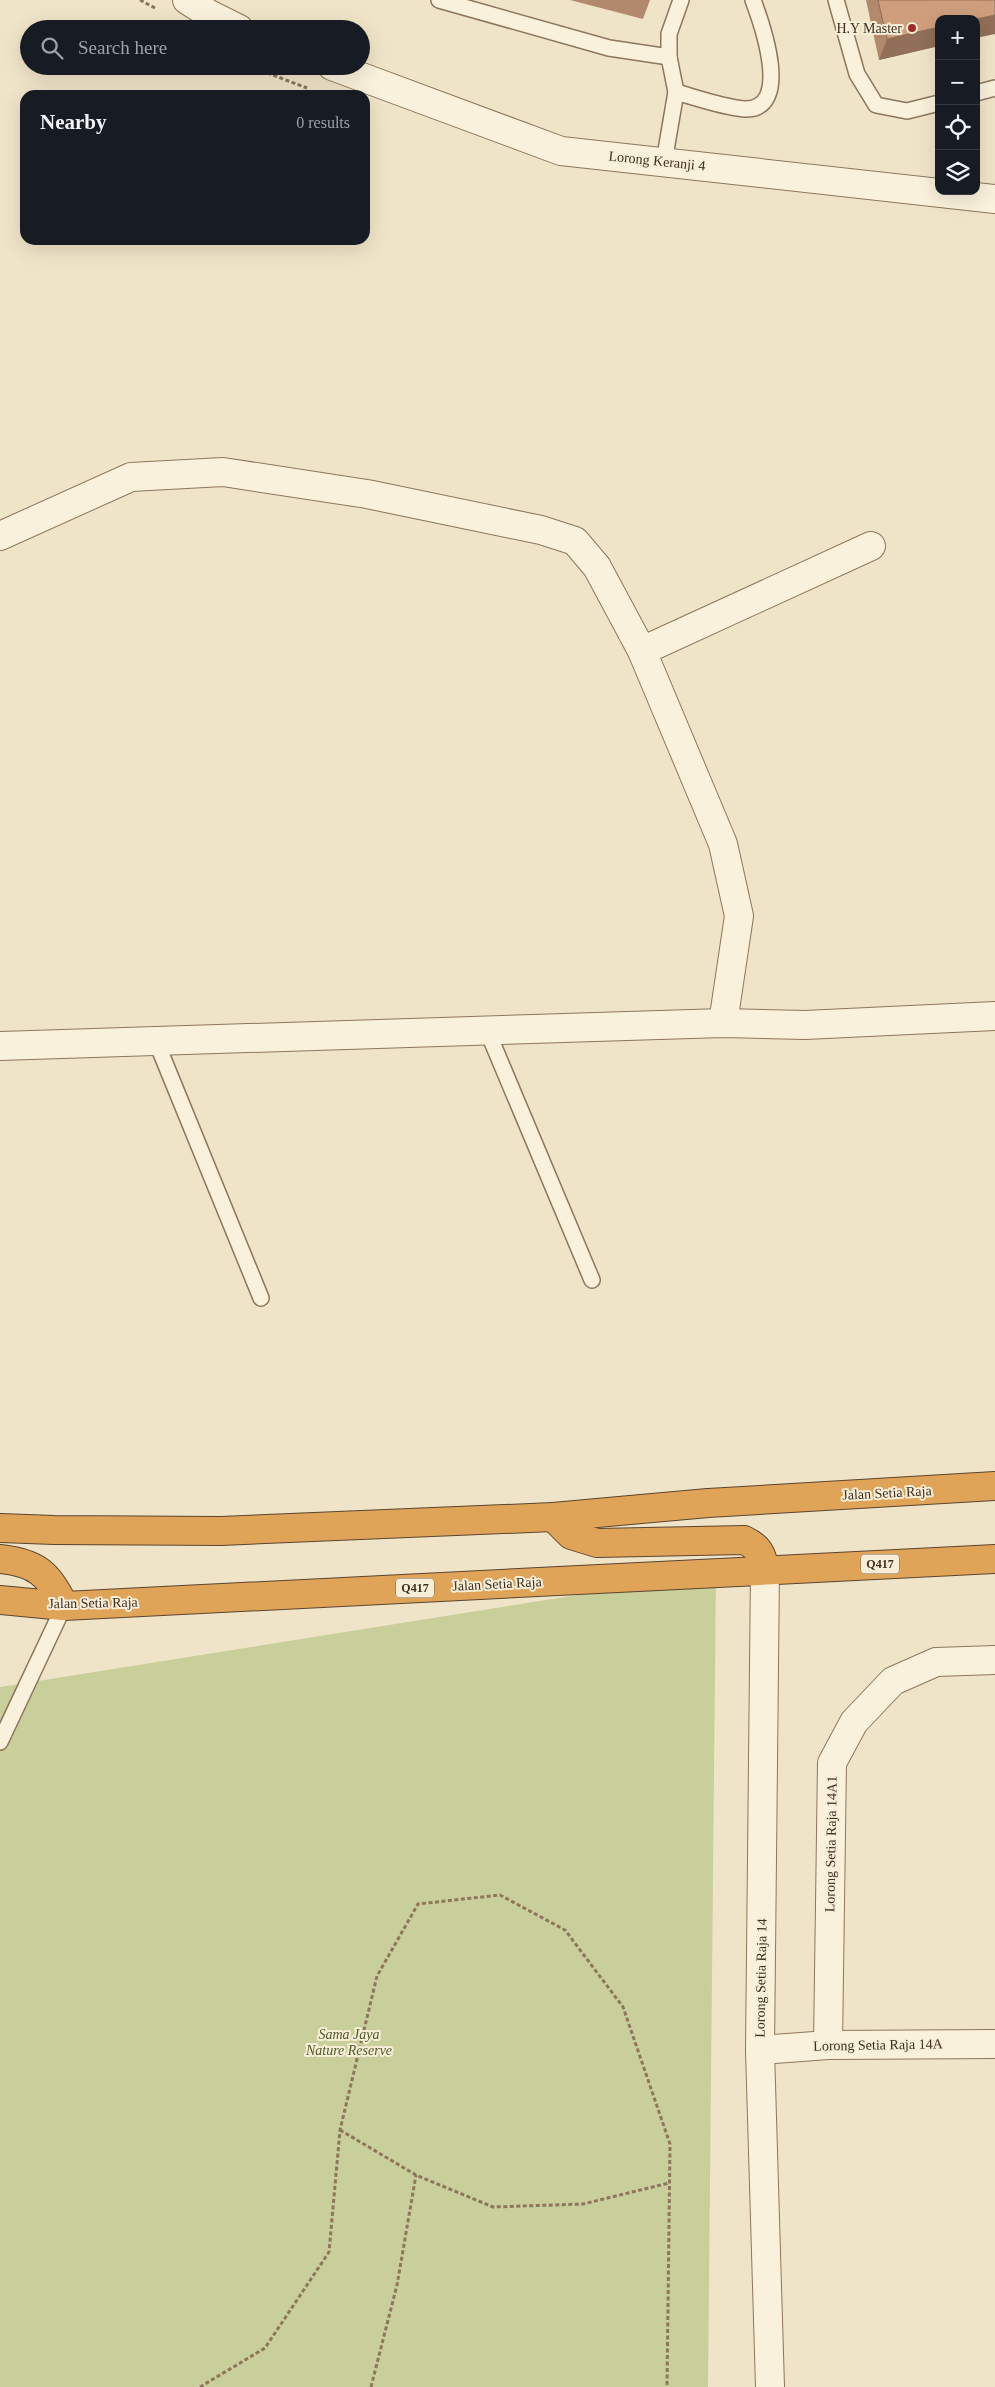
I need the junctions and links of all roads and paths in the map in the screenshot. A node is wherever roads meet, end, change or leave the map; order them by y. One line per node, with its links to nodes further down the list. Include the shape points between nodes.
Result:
1 (439, 0): 7 (lane, via 609,48)
2 (681, 0): 7 (lane, via 669,34)
3 (753, 0): 12 (lane, via 769,60 772,82 769,95 759,105 745,109)
4 (836, 0): 14 (lane, via 857,74 876,105 906,112)
5 (205, 5): 6 (street)
6 (226, 20)
7 (670, 57): 12 (lane)
8 (272, 75): 11 (path)
9 (357, 75): 15 (street, Lorong Keranji 4, via 561,150)
10 (995, 88): 13 (lane)
11 (310, 89)
12 (676, 92): 15 (lane)
13 (980, 92)
14 (935, 104)
15 (664, 162): 16 (street, Lorong Keranji 4)
16 (995, 199)
17 (0, 536): 19 (street, via 131,477 223,472 367,494 541,530 575,542 597,567)
18 (871, 546): 19 (street)
19 (642, 651): 21 (street, via 723,844 737,907)
20 (995, 1016): 21 (street, via 805,1025)
21 (723, 1023): 22 (street)
22 (487, 1030): 23 (street); 25 (lane)
23 (156, 1041): 24 (street); 26 (lane)
24 (0, 1046)
25 (592, 1280)
26 (262, 1298)
27 (995, 1486): 28 (highway, Jalan Setia Raja)
28 (553, 1517): 29 (highway, Jalan Setia Raja, via 221,1531); 32 (highway, via 571,1536 597,1543 744,1540 755,1545 762,1554)
29 (0, 1528)
30 (0, 1559): 34 (highway, via 34,1567 53,1582)
31 (995, 1559): 32 (highway, Jalan Setia Raja / Q417)
32 (765, 1570): 34 (highway, Jalan Setia Raja / Q417); 39 (street, Lorong Setia Raja 14)
33 (0, 1600): 34 (highway, Jalan Setia Raja / Q417)
34 (64, 1606): 36 (lane)
35 (995, 1660): 38 (street, Lorong Setia Raja 14A1, via 936,1662 893,1681 854,1722 832,1763)
36 (0, 1742)
37 (995, 2044): 38 (street, Lorong Setia Raja 14A)
38 (828, 2045): 39 (street, Lorong Setia Raja 14A)
39 (760, 2050): 46 (street, Lorong Setia Raja 14)
40 (340, 2130): 41 (path); 42 (path, via 377,1976 418,1904 500,1895 565,1930 623,2007 670,2144); 43 (path, via 329,2252 266,2348)
41 (416, 2175): 42 (path, via 493,2207 583,2204); 44 (path, via 397,2285)
42 (669, 2183): 45 (path)
43 (200, 2387)
44 (370, 2387)
45 (667, 2387)
46 (770, 2387)

